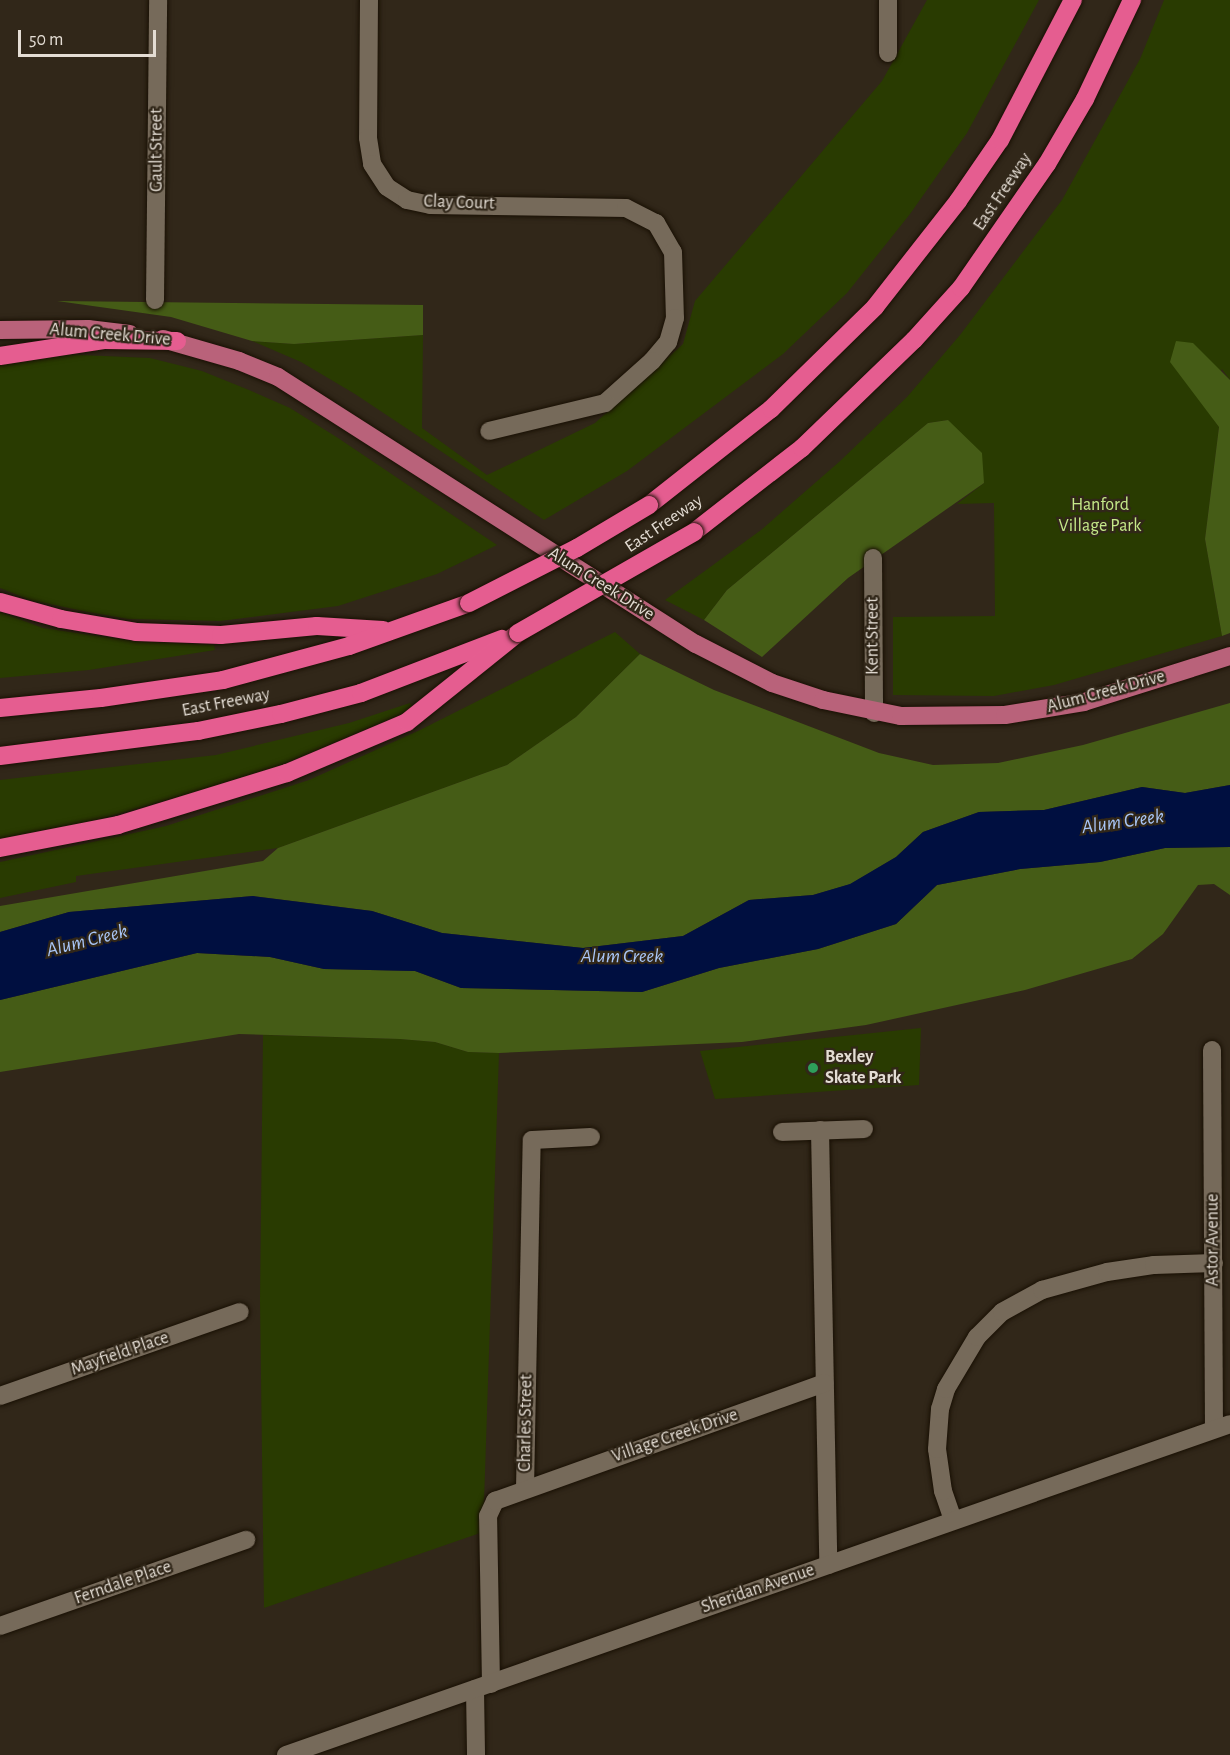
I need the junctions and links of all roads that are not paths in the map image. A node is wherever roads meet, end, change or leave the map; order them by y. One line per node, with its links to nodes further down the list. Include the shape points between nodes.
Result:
1 (158, 0): 7 (street, Gault Street)
2 (369, 0): 11 (street, Clay Court, via 368,138 372,164 387,187 407,200 430,205 608,205 641,213 666,236 673,252 675,318 668,342 611,398 590,409)
3 (888, 0): 6 (street)
4 (1073, 0): 14 (highway, East Freeway, bridge, via 1000,140 958,201 875,307 771,409 650,504 577,548 469,603)
5 (1132, 0): 15 (highway, East Freeway, bridge, via 1047,164 961,288 914,340 802,448 694,532)
6 (888, 53)
7 (155, 300)
8 (0, 330): 9 (main road, Alum Creek Drive, via 87,329)
9 (177, 341): 10 (highway, via 104,340); 18 (main road, Alum Creek Drive, via 239,361 319,400 696,644 772,683)
10 (0, 356)
11 (489, 431)
12 (873, 558): 18 (street, Kent Street)
13 (0, 602): 14 (highway, via 61,620 136,632 221,635 317,626)
14 (394, 631): 17 (highway, East Freeway, via 298,661 203,684)
15 (518, 633): 19 (highway, East Freeway, via 361,693 281,714 198,731); 20 (highway, via 407,722 287,773 118,825)
16 (1230, 656): 18 (main road, Alum Creek Drive, via 1084,702 1046,709 966,718)
17 (0, 708)
18 (874, 713)
19 (0, 756)
20 (0, 848)
21 (1212, 1050): 26 (street, Astor Avenue)
22 (864, 1129): 23 (street)
23 (819, 1130): 24 (street); 28 (street)
24 (782, 1132)
25 (591, 1137): 31 (street, Charles Street, via 532,1140)
26 (1214, 1263): 30 (street, Astor Avenue); 32 (street, via 1154,1265 1107,1272 1042,1290 1002,1312 976,1337 951,1378 940,1409 937,1449 942,1491)
27 (240, 1312): 29 (street, Mayfield Place)
28 (825, 1383): 31 (street, Village Creek Drive); 34 (street)
29 (0, 1396)
30 (1222, 1427): 32 (street, Sheridan Avenue)
31 (525, 1489): 36 (street, Charles Street, via 495,1501 488,1516)
32 (953, 1520): 34 (street, Sheridan Avenue)
33 (246, 1540): 35 (street, Ferndale Place)
34 (828, 1565): 36 (street, Sheridan Avenue)
35 (0, 1626)
36 (483, 1686): 37 (street, Sheridan Avenue); 38 (street, Charles Street)
37 (286, 1755)
38 (476, 1755)

